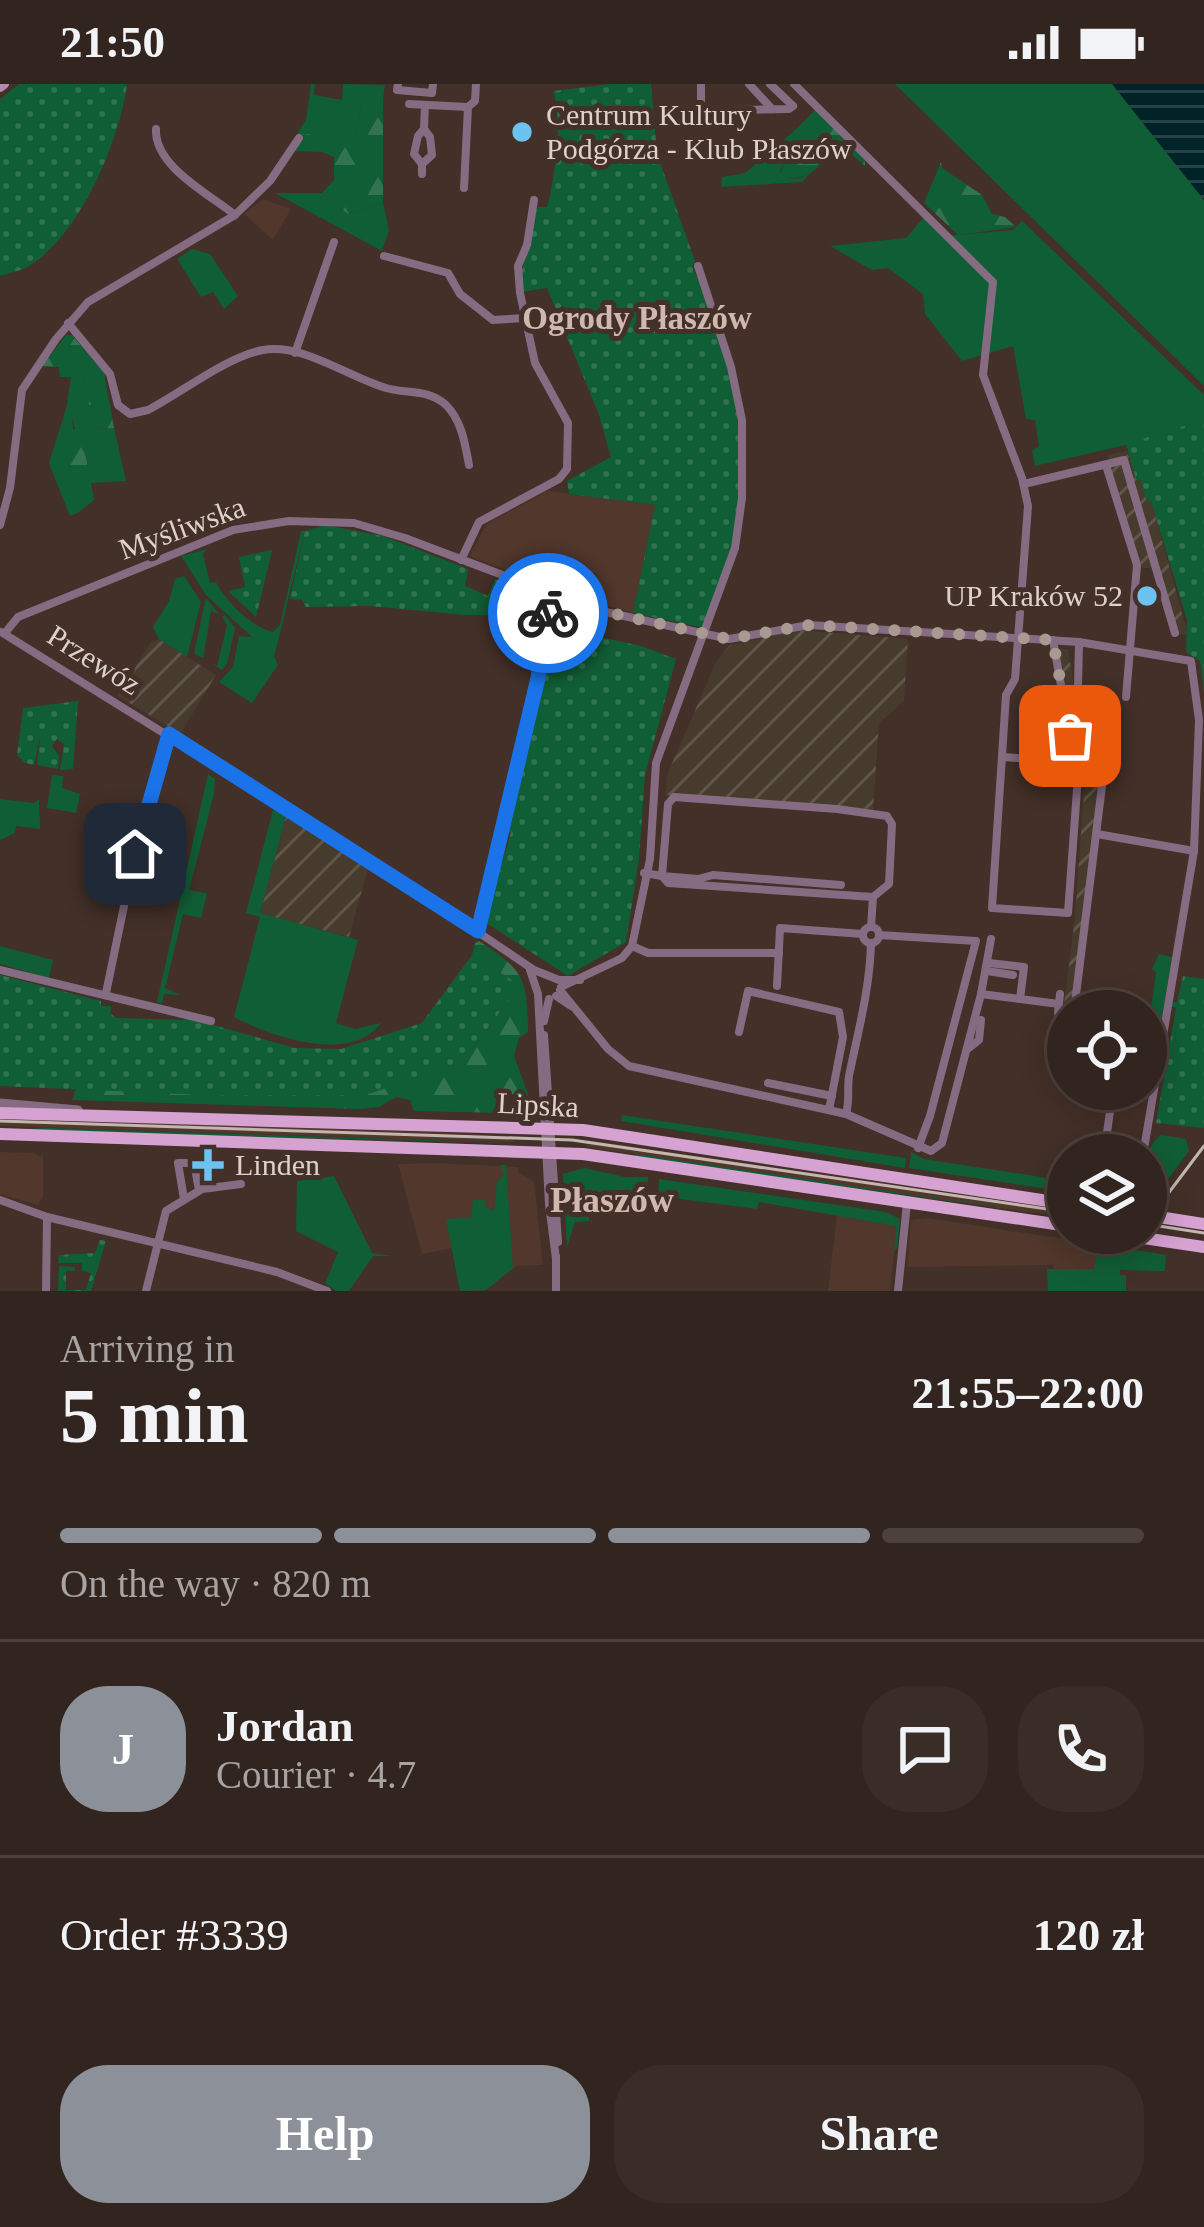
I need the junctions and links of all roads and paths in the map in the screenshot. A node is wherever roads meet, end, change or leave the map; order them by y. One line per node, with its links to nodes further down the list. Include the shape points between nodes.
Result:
1 (398, 84): 2 (street, via 397,91 432,93)
2 (433, 84)
3 (476, 84): 10 (street)
4 (701, 84): 11 (street, via 701,111)
5 (749, 84): 11 (street)
6 (770, 84): 11 (street, via 793,106)
7 (794, 84): 26 (street, via 993,282 983,374)
8 (409, 104): 9 (street)
9 (425, 105): 10 (street); 14 (street, via 414,154)
10 (468, 107): 15 (street)
11 (773, 110)
12 (156, 129): 17 (street, via 164,158)
13 (299, 138): 17 (street)
14 (422, 169)
15 (464, 188)
16 (534, 200): 21 (street, via 518,265)
17 (235, 215): 22 (street, via 90,300)
18 (334, 242): 23 (street)
19 (384, 256): 21 (street, via 448,273 493,320)
20 (698, 266): 34 (street, via 742,420 736,548)
21 (525, 318): 28 (street, via 535,363 567,418 567,469 479,522)
22 (68, 323): 23 (street, via 130,414 253,353); 27 (street, via 22,390)
23 (295, 352): 24 (street, via 440,400 459,423)
24 (470, 465)
25 (1106, 465): 26 (street); 29 (street, via 1124,460); 30 (street)
26 (1024, 484): 35 (street)
27 (0, 525)
28 (460, 560): 31 (street, Myśliwska); 32 (street, Myśliwska, via 354,523 257,523 18,617)
29 (1158, 571): 30 (street); 33 (street)
30 (1137, 574): 38 (street)
31 (553, 595): 34 (street, Myśliwska); 51 (street)
32 (2, 632): 40 (street, Przewóz)
33 (1175, 633)
34 (703, 634): 35 (street, Myśliwska, via 733,639 809,625); 45 (street, via 656,763)
35 (1018, 639): 36 (street, Myśliwska); 42 (street)
36 (1053, 640): 37 (street, Myśliwska); 41 (street)
37 (1079, 641): 38 (street, Myśliwska); 43 (street, via 1088,735 1108,738)
38 (1132, 650): 39 (street); 44 (street, Myśliwska, via 1191,661 1199,720)
39 (1126, 697)
40 (169, 734): 51 (street, Przewóz); 64 (street)
41 (1070, 736)
42 (1002, 757): 42 (street, via 992,908 1069,913 1079,762)
43 (1096, 834): 44 (street); 62 (street)
44 (1194, 850): 63 (street)
45 (644, 873): 46 (street); 54 (street)
46 (662, 876): 48 (street); 48 (street, via 720,891); 49 (street, via 674,797 837,808 891,819 889,884)
47 (842, 885): 48 (street)
48 (805, 887): 49 (street)
49 (873, 897): 50 (street)
50 (867, 930): 52 (street); 55 (street, via 780,928)
51 (478, 931): 59 (street, Przewóz)
52 (875, 939): 79 (street); 82 (street, via 976,941)
53 (991, 939): 56 (street)
54 (632, 946): 55 (street); 61 (street)
55 (779, 952): 60 (street)
56 (988, 967): 58 (street); 66 (street); 67 (street, via 1024,967)
57 (0, 970): 64 (street)
58 (1013, 974)
59 (540, 978): 61 (street, Przewóz, via 550,974); 65 (street)
60 (777, 986)
61 (557, 990): 65 (street); 76 (street, via 629,1066); 80 (street, via 544,1025)
62 (1077, 990)
63 (1167, 991)
64 (106, 993): 70 (street)
65 (538, 994): 80 (street)
66 (981, 994): 67 (street); 72 (street)
67 (1020, 999): 68 (street)
68 (1047, 1002)
69 (981, 1020): 72 (street, via 979,1040)
70 (212, 1021)
71 (740, 1032): 74 (street, via 748,992 838,1012 843,1037)
72 (968, 1049): 82 (street, via 942,1145)
73 (768, 1083): 74 (street)
74 (832, 1096): 76 (street)
75 (0, 1103): 78 (street)
76 (829, 1110): 79 (street)
77 (0, 1113): 78 (main road, Lipska)
78 (95, 1114): 80 (main road, Lipska)
79 (846, 1114): 82 (street)
80 (549, 1128): 83 (street); 88 (main road, Lipska)
81 (0, 1134): 83 (main road, Lipska)
82 (918, 1148)
83 (550, 1152): 89 (main road, Lipska); 100 (street)
84 (241, 1184): 85 (street)
85 (199, 1190): 86 (street); 86 (street, via 194,1163 178,1163)
86 (184, 1199): 95 (street, via 166,1211)
87 (0, 1200): 90 (street)
88 (1047, 1201)
89 (907, 1203): 92 (main road, Lipska); 101 (street)
90 (47, 1217): 95 (street); 97 (street)
91 (1167, 1218): 93 (main road)
92 (1047, 1223)
93 (1204, 1224)
94 (1167, 1240): 96 (main road)
95 (158, 1243): 98 (street); 99 (street)
96 (1204, 1247)
97 (46, 1291)
98 (146, 1291)
99 (327, 1291)
100 (556, 1291)
101 (898, 1291)

